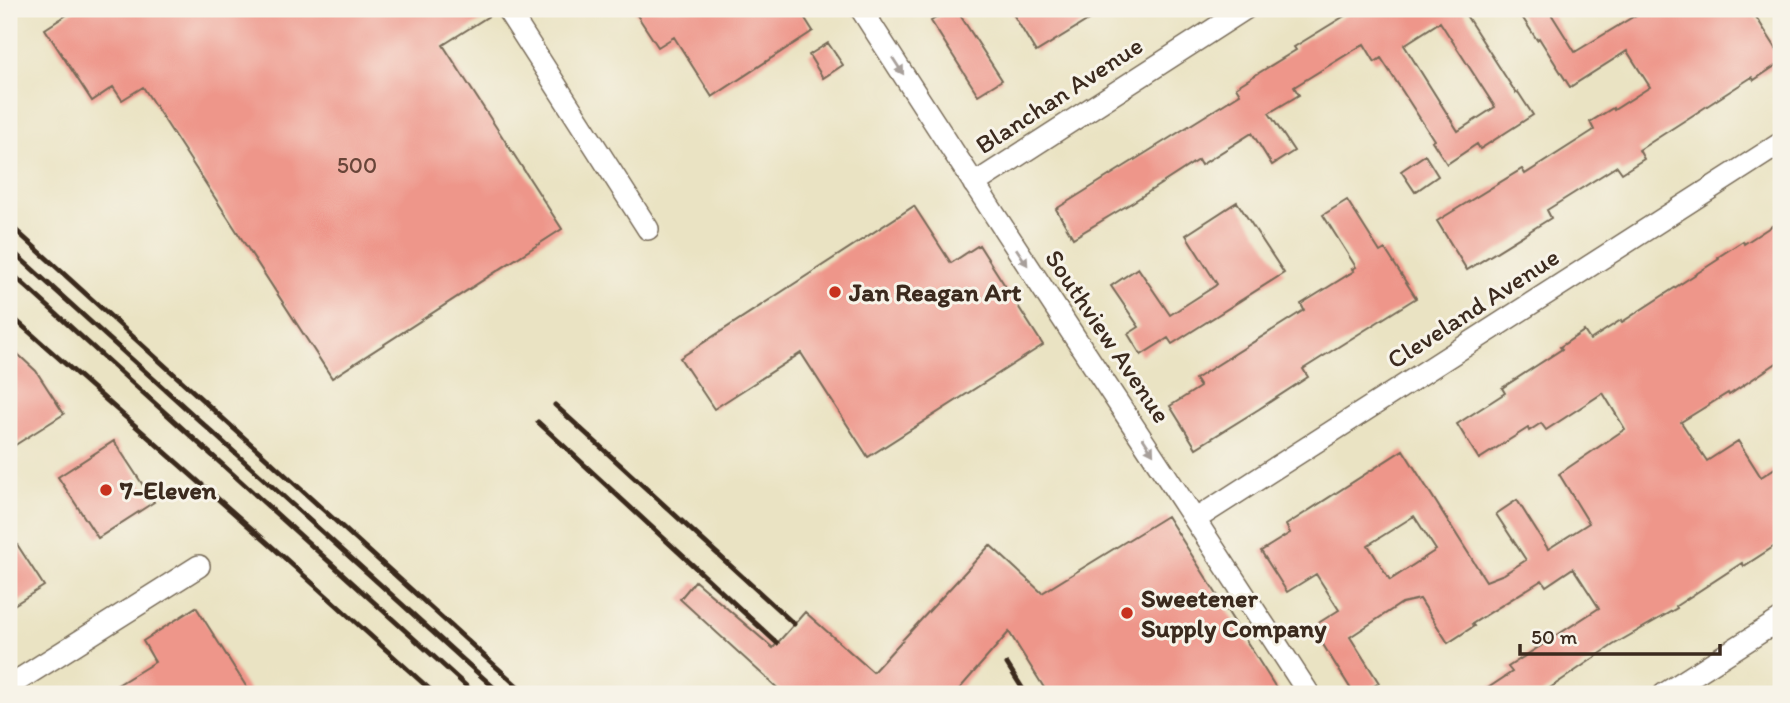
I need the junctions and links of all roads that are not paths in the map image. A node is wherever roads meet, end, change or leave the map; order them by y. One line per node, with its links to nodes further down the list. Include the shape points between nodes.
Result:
1 (507, 9): 6 (street)
2 (861, 9): 5 (street, Southview Avenue, one-way to 5)
3 (1245, 9): 5 (street, Blanchan Avenue)
4 (1781, 144): 7 (street, Cleveland Avenue)
5 (974, 184): 7 (street, Southview Avenue, one-way to 7)
6 (648, 229)
7 (1196, 519): 11 (street, Southview Avenue)
8 (200, 566): 10 (street)
9 (1781, 619): 12 (street)
10 (9, 686)
11 (1309, 694)
12 (1664, 694)

